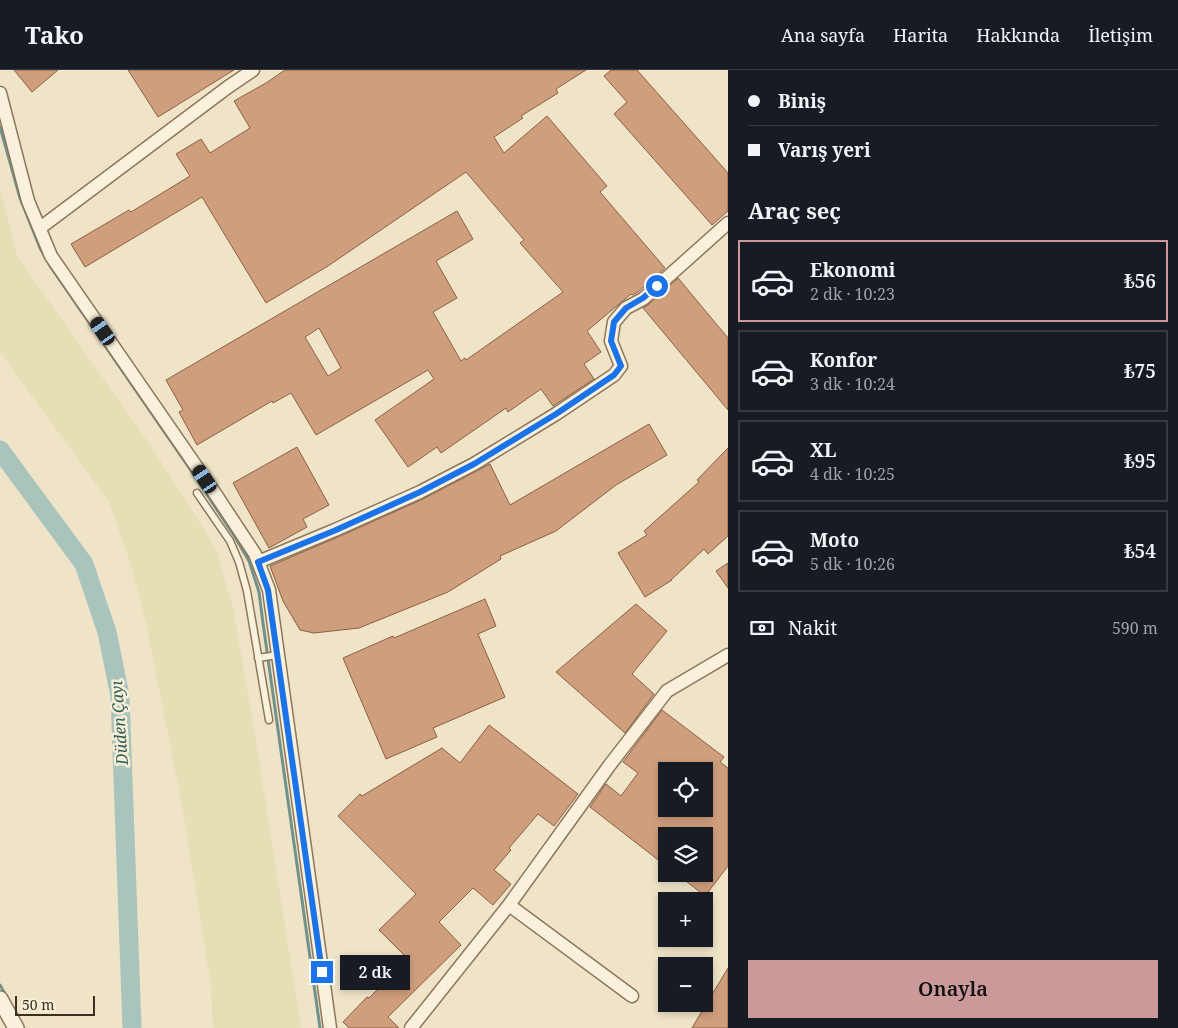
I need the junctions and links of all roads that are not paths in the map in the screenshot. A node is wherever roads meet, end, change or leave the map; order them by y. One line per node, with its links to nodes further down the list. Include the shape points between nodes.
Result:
1 (253, 70): 4 (street)
2 (0, 93): 4 (street, via 28,201)
3 (728, 223): 6 (street, via 643,298 626,308 614,322 611,341 621,366 614,375 474,464 420,492)
4 (40, 228): 6 (street, via 51,256 216,495)
5 (197, 493): 9 (lane, via 230,541 239,562)
6 (258, 562): 7 (street, via 268,590)
7 (277, 655): 9 (lane); 15 (street)
8 (728, 655): 11 (street, via 667,692)
9 (261, 657): 10 (lane)
10 (269, 720)
11 (509, 905): 12 (street); 16 (street)
12 (632, 996)
13 (0, 999): 14 (street)
14 (16, 1028)
15 (330, 1028)
16 (411, 1028)

